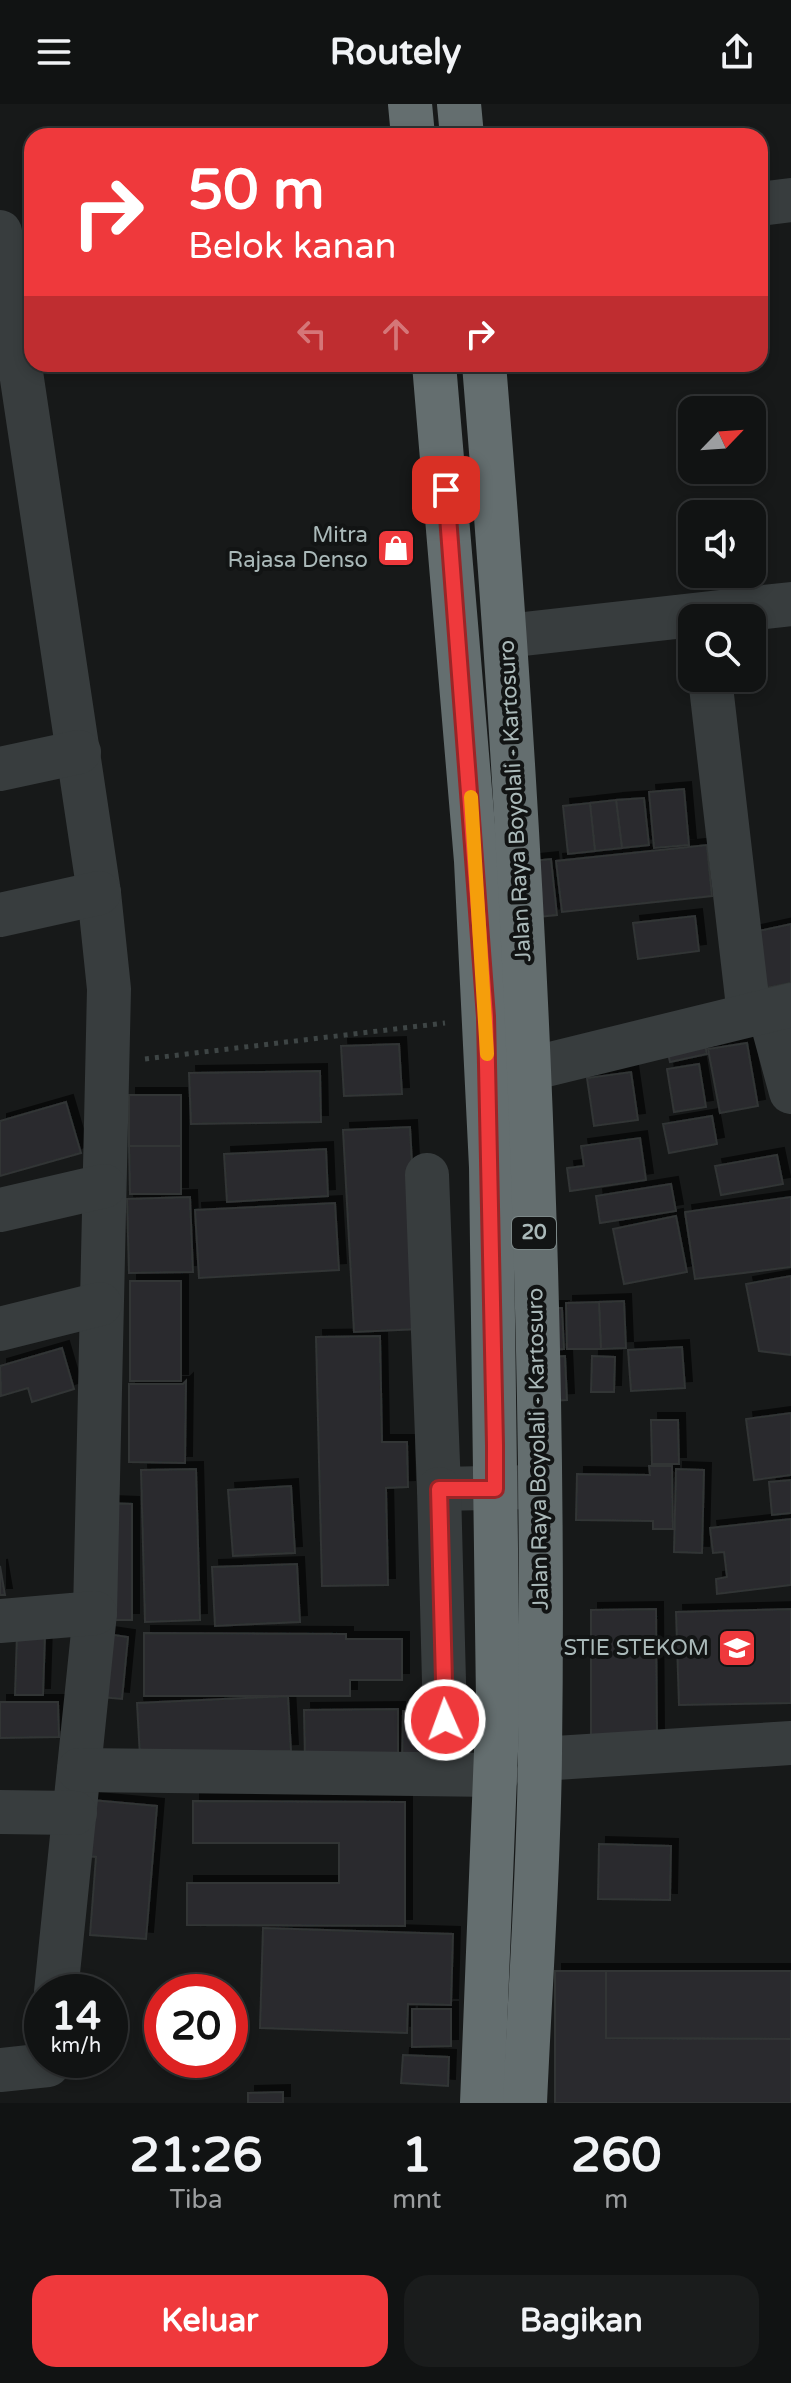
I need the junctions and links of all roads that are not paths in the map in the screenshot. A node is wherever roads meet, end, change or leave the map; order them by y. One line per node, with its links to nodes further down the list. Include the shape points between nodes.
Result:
1 (410, 104): 3 (highway)
2 (459, 104): 4 (highway)
3 (412, 128)
4 (461, 128)
5 (791, 200): 6 (street)
6 (768, 203)
7 (0, 232): 15 (street)
8 (435, 372): 29 (highway, Jalan Raya Boyolali - Kartosuro / 20, via 486,1017)
9 (485, 372): 13 (highway, Jalan Raya Boyolali - Kartosuro / 20)
10 (791, 604): 11 (street)
11 (766, 608)
12 (678, 619): 13 (street)
13 (506, 636): 20 (highway, Jalan Raya Boyolali - Kartosuro / 20)
14 (712, 692): 19 (street)
15 (79, 752): 16 (street); 17 (street)
16 (0, 769)
17 (99, 893): 18 (street); 23 (street, via 109,989)
18 (0, 915)
19 (769, 1010): 20 (street); 21 (street)
20 (530, 1069): 27 (highway, Jalan Raya Boyolali - Kartosuro / 20)
21 (791, 1092)
22 (427, 1175): 28 (street)
23 (104, 1186): 24 (street); 25 (street)
24 (0, 1210)
25 (100, 1304): 26 (street); 30 (street)
26 (0, 1329)
27 (541, 1487): 29 (street); 34 (highway, Jalan Raya Boyolali - Kartosuro / 20)
28 (439, 1489): 29 (street); 32 (street)
29 (495, 1489): 36 (highway, Jalan Raya Boyolali - Kartosuro / 20)
30 (95, 1613): 31 (street); 35 (street)
31 (0, 1621)
32 (445, 1720)
33 (791, 1743): 34 (street)
34 (540, 1759): 43 (highway, Jalan Raya Boyolali - Kartosuro / 20)
35 (79, 1770): 36 (street); 38 (street)
36 (497, 1775): 42 (highway, Jalan Raya Boyolali - Kartosuro / 20)
37 (0, 1812): 38 (street)
38 (75, 1813): 39 (street)
39 (58, 1974)
40 (0, 2070): 41 (street)
41 (24, 2073)
42 (482, 2103)
43 (525, 2103)

